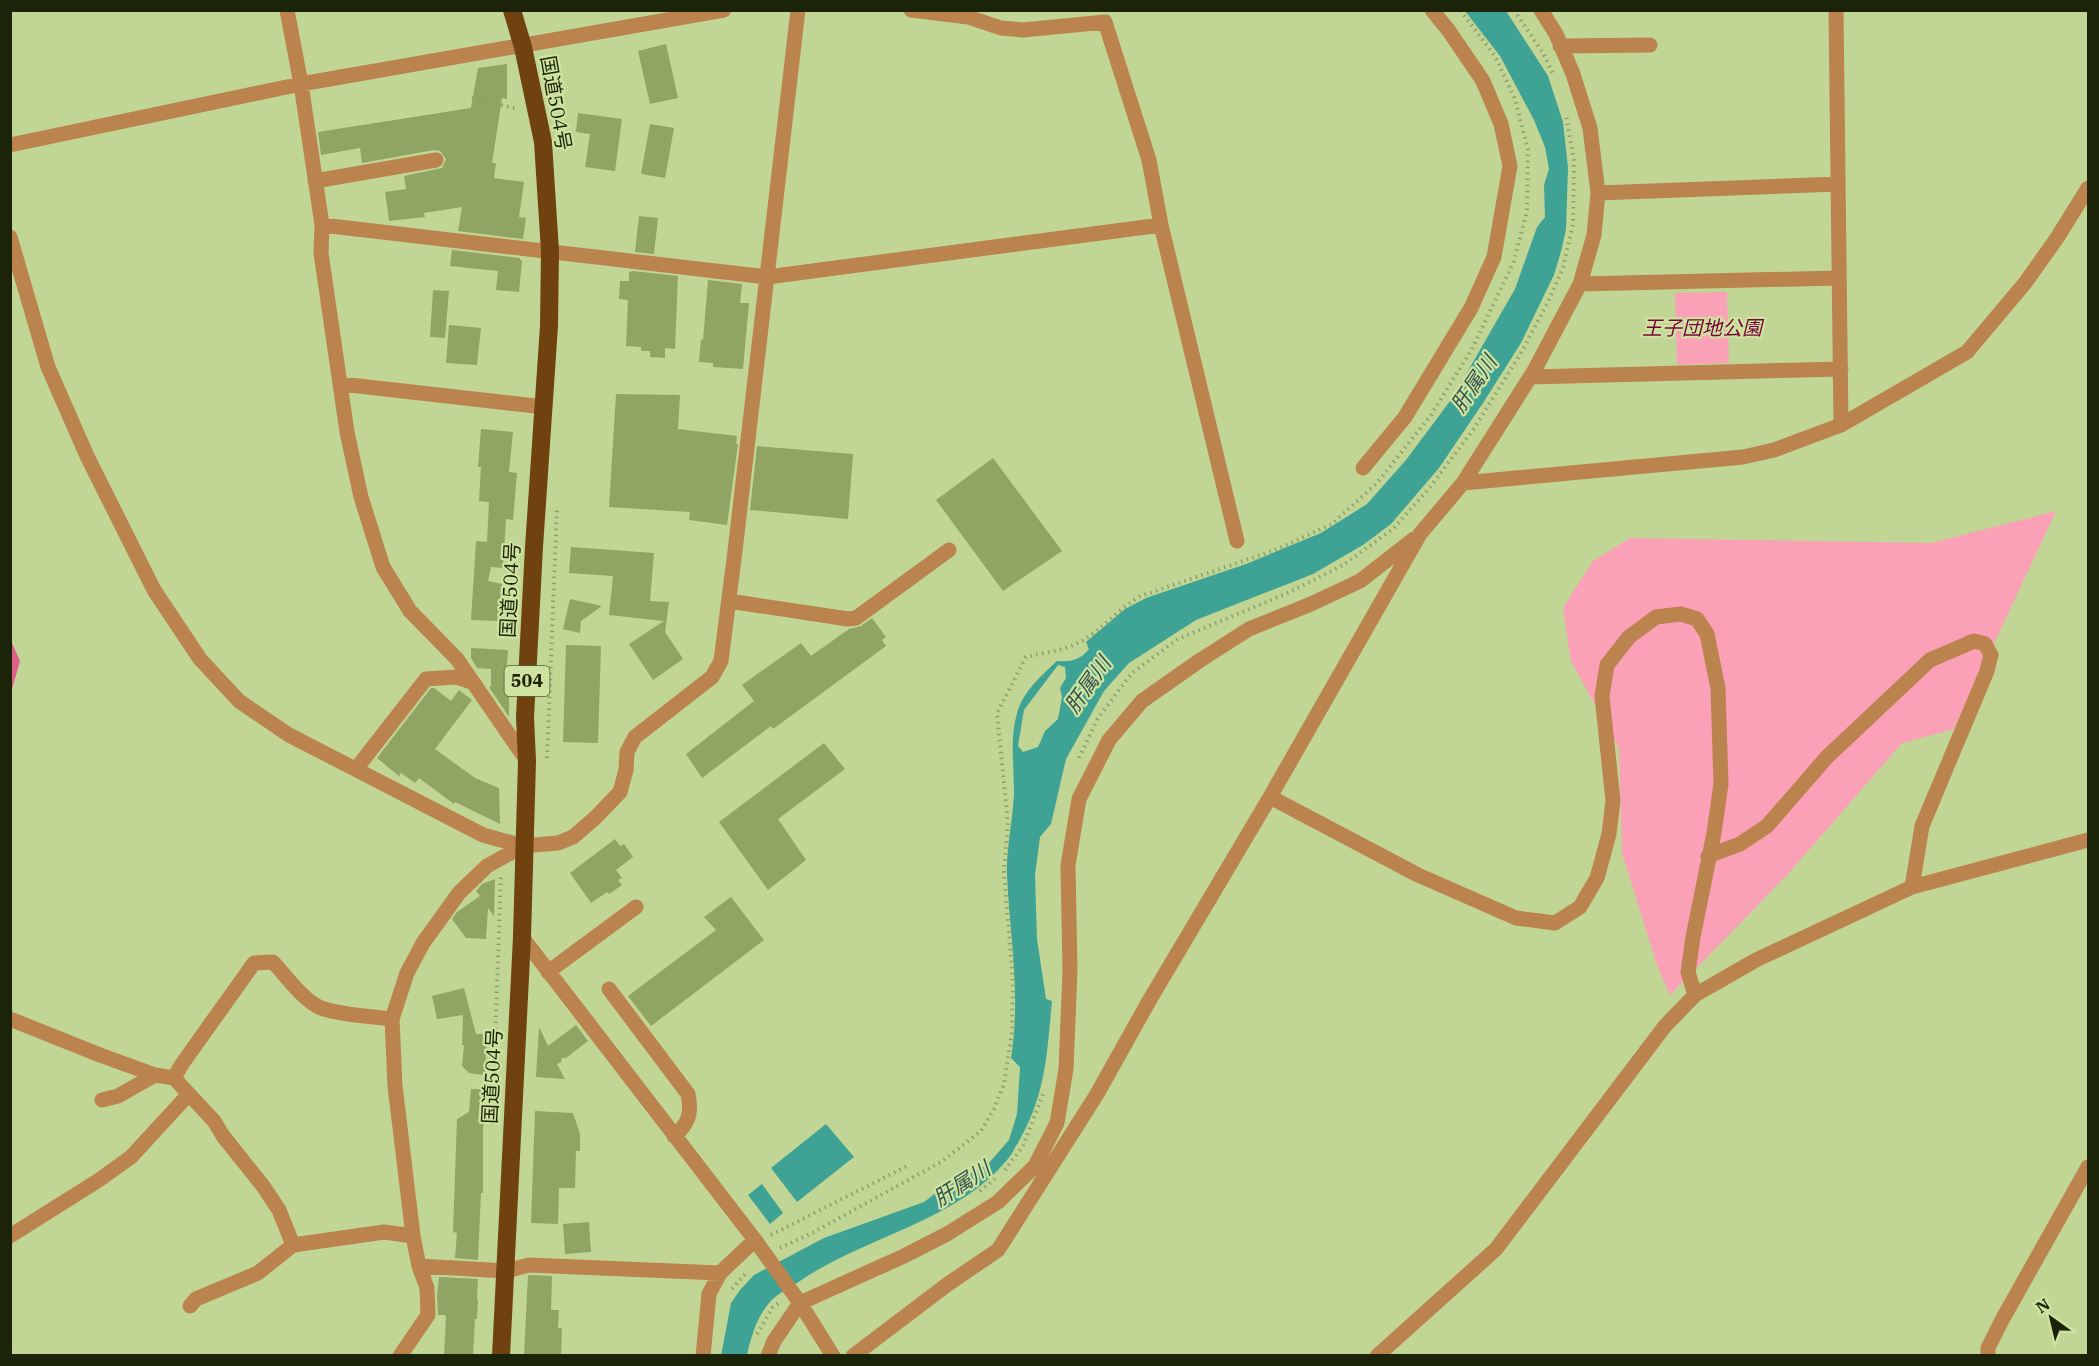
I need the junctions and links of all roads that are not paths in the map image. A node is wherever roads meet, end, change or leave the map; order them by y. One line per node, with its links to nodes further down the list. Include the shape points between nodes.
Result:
1 (287, 10): 13 (street)
2 (512, 10): 11 (highway, 国道504号 / 504)
3 (724, 10): 9 (street)
4 (798, 10): 24 (street)
5 (911, 10): 21 (street, via 968,17 1001,28 1023,30 1105,22 1149,160)
6 (1432, 10): 32 (street, via 1483,81 1501,124 1510,166 1494,256 1471,308 1405,417)
7 (1541, 10): 12 (street)
8 (1836, 10): 17 (street)
9 (654, 17): 11 (street)
10 (1650, 45): 12 (street)
11 (523, 46): 13 (street); 23 (highway, 国道504号 / 504, via 543,142)
12 (1560, 46): 19 (street, via 1590,128)
13 (301, 84): 14 (street); 16 (street)
14 (10, 145)
15 (436, 160): 16 (street)
16 (315, 181): 20 (street)
17 (1838, 184): 19 (street); 25 (street)
18 (2088, 188): 31 (street, via 2025,283 1967,352)
19 (1598, 193): 26 (street, via 1594,235)
20 (322, 225): 23 (street); 29 (street, via 321,252)
21 (1161, 225): 24 (street); 35 (street)
22 (10, 237): 40 (street, via 48,367 154,590 200,658 239,701 289,735)
23 (550, 251): 24 (street); 30 (highway, 国道504号 / 504)
24 (767, 277): 37 (street)
25 (1839, 278): 26 (street); 27 (street)
26 (1580, 285): 28 (street)
27 (1841, 369): 28 (street); 31 (street)
28 (1530, 377): 33 (street)
29 (341, 384): 30 (street); 38 (street, via 361,497 383,567 410,612 458,659)
30 (544, 407): 39 (highway, 国道504号 / 504, via 525,717)
31 (1841, 424): 33 (street, via 1774,450 1743,457)
32 (1363, 468)
33 (1463, 483): 34 (street)
34 (1420, 534): 41 (street); 66 (street, via 1359,581 1248,629 1199,661 1142,701 1109,741 1078,799 1068,865 1070,971 1066,1069 1057,1123 1035,1166 998,1202 947,1234)
35 (1237, 541)
36 (950, 550): 37 (street, via 856,618)
37 (729, 601): 43 (street, via 721,661 712,677 635,737 627,752 620,792 573,837 558,843)
38 (474, 683): 39 (street); 40 (street, via 456,677 426,679)
39 (527, 761): 43 (highway, 国道504号 / 504)
40 (356, 769): 43 (street, via 483,835)
41 (1270, 797): 44 (street, via 1418,875 1483,904 1516,918 1555,923 1580,907 1597,878 1610,834 1613,801 1602,696 1607,665 1629,638 1656,617 1681,614 1697,619 1707,634 1718,688 1721,784); 73 (street, via 1097,1094 998,1250)
42 (2088, 840): 45 (street)
43 (523, 846): 47 (highway, 国道504号 / 504); 52 (street, via 487,866 459,892 407,973)
44 (1708, 856): 45 (street, via 1740,844 1767,826 1827,757 1930,660 1974,641 1985,644 1991,655 1987,671 1922,826); 50 (street, via 1688,972)
45 (1912, 887): 50 (street, via 1756,960)
46 (636, 907): 48 (street)
47 (522, 937): 48 (street); 64 (highway, 国道504号 / 504)
48 (548, 972): 57 (street)
49 (609, 989): 57 (street, via 688,1094 689,1117)
50 (1695, 995): 74 (street, via 1665,1026 1496,1249)
51 (10, 1019): 53 (street)
52 (392, 1019): 54 (street, via 318,1007 273,962 254,963); 60 (street, via 394,1086)
53 (155, 1075): 54 (street); 56 (street, via 118,1096)
54 (174, 1078): 55 (street)
55 (188, 1095): 59 (street, via 131,1157); 62 (street, via 214,1120 263,1186 279,1210)
56 (102, 1100)
57 (674, 1136): 61 (street)
58 (2088, 1167): 75 (street, via 2002,1320)
59 (10, 1236)
60 (414, 1236): 62 (street, via 384,1232); 63 (street)
61 (756, 1241): 65 (street); 66 (street, bridge)
62 (293, 1245): 67 (street, via 258,1273 196,1299)
63 (419, 1266): 64 (street); 68 (street, via 427,1288 428,1315)
64 (506, 1271): 65 (street, via 529,1265); 69 (highway, 国道504号 / 504)
65 (720, 1272): 70 (street, via 709,1294)
66 (800, 1303): 71 (street); 72 (street)
67 (190, 1306)
68 (400, 1356)
69 (501, 1356)
70 (703, 1356)
71 (768, 1356)
72 (833, 1356)
73 (853, 1356)
74 (1377, 1356)
75 (1988, 1356)

